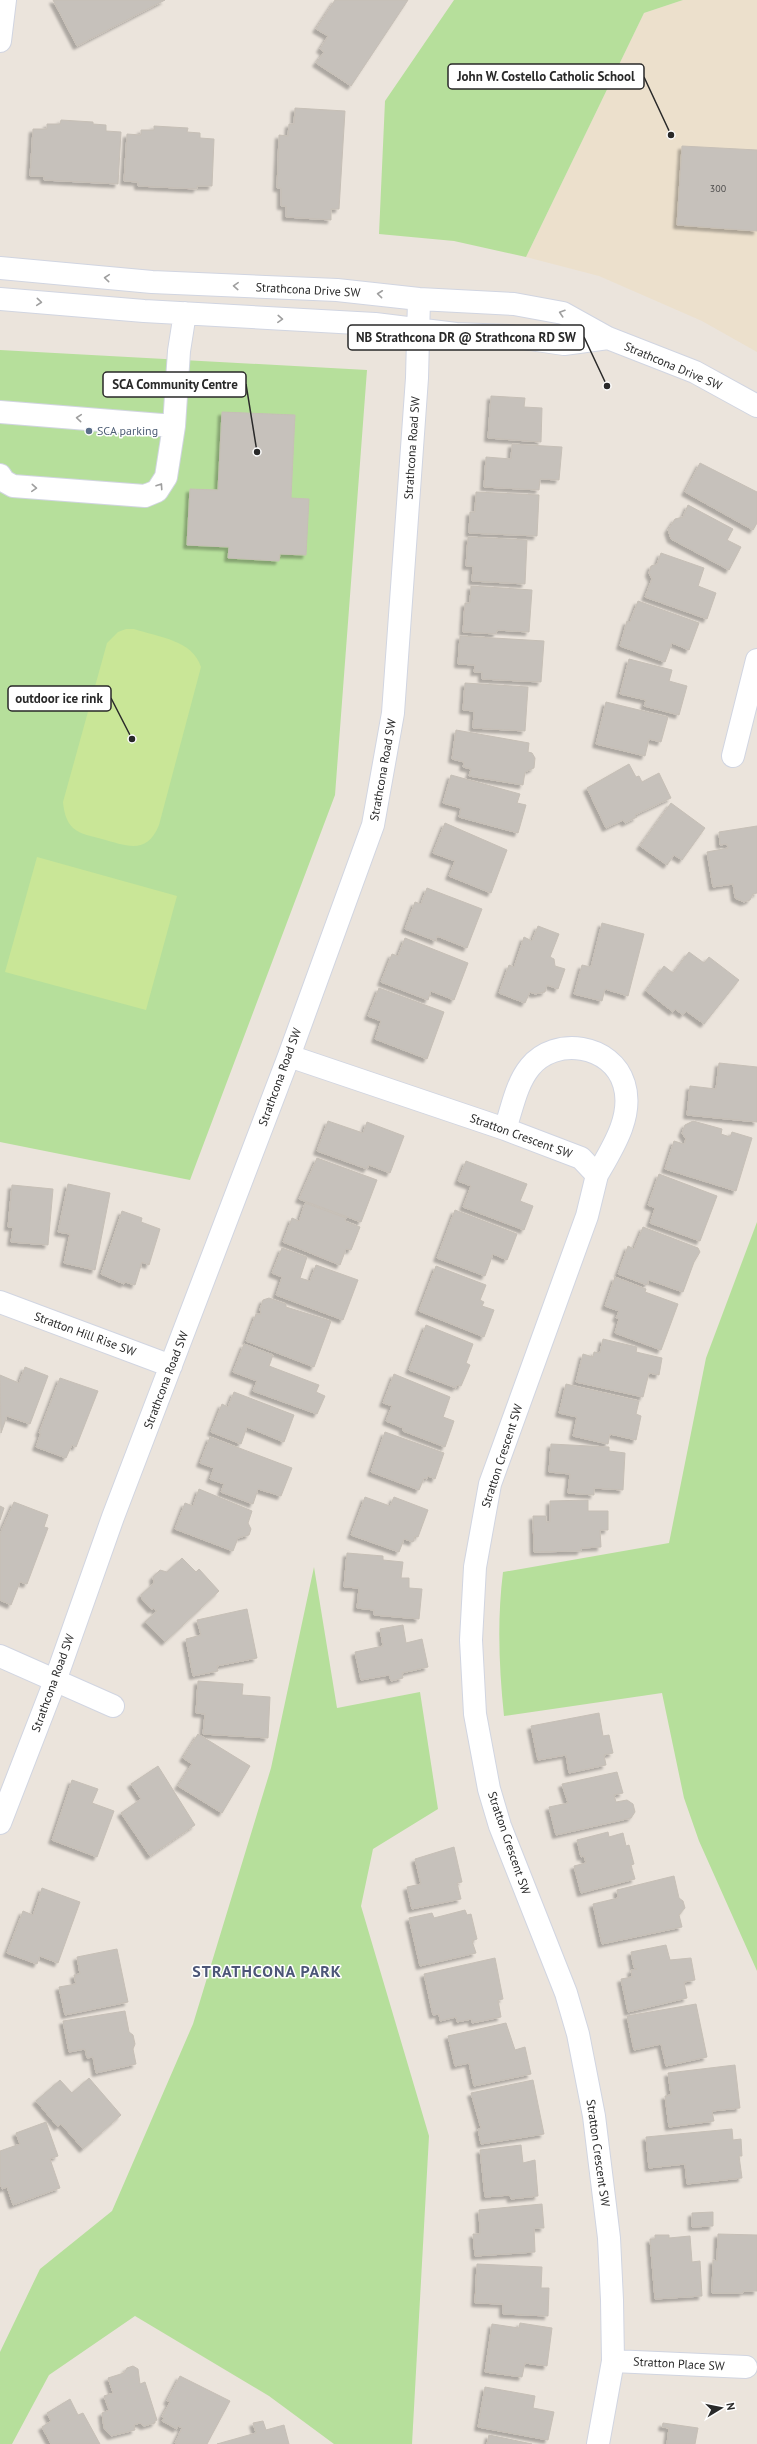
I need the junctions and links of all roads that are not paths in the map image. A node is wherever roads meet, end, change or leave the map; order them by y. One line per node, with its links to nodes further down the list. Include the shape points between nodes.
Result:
1 (4, 0): 2 (street)
2 (0, 41)
3 (0, 268): 5 (street, Strathcona Drive SW, one-way to 3, via 337,290 152,282)
4 (0, 299): 6 (street, Strathcona Drive SW, one-way to 6)
5 (419, 299): 7 (street, Strathcona Road SW); 8 (street, Strathcona Drive SW, one-way to 5, via 563,313 514,304)
6 (186, 313): 7 (street, Strathcona Drive SW, one-way to 7, via 375,324); 11 (street, via 179,351)
7 (418, 330): 8 (street, Strathcona Drive SW, via 510,336 564,344); 15 (street, Strathcona Road SW, via 417,386 393,713 374,818)
8 (608, 338): 9 (street, Strathcona Drive SW, via 695,372)
9 (757, 406)
10 (0, 412): 11 (street, one-way to 10)
11 (174, 426): 12 (street, one-way to 11, via 13,486 145,496 157,491 166,477)
12 (0, 475)
13 (757, 660): 14 (street)
14 (733, 756)
15 (289, 1056): 16 (street, Stratton Crescent SW); 19 (street, Strathcona Road SW)
16 (505, 1129): 17 (street, Stratton Crescent SW, via 581,1158); 17 (street, via 523,1078 541,1057 566,1048 593,1051 612,1064 619,1074 624,1085 626,1110 617,1141)
17 (597, 1175): 24 (street, Stratton Crescent SW, via 587,1216 490,1484 475,1567 471,1640 475,1714 489,1789 500,1826 566,1993 586,2074 603,2177 608,2230)
18 (0, 1302): 19 (street, Stratton Hill Rise SW)
19 (171, 1366): 21 (street, Strathcona Road SW)
20 (0, 1656): 21 (street)
21 (55, 1681): 22 (street); 23 (street, Strathcona Road SW)
22 (113, 1706)
23 (0, 1823)
24 (612, 2361): 25 (street, Stratton Place SW); 26 (street, Stratton Crescent SW)
25 (746, 2367)
26 (598, 2444)

